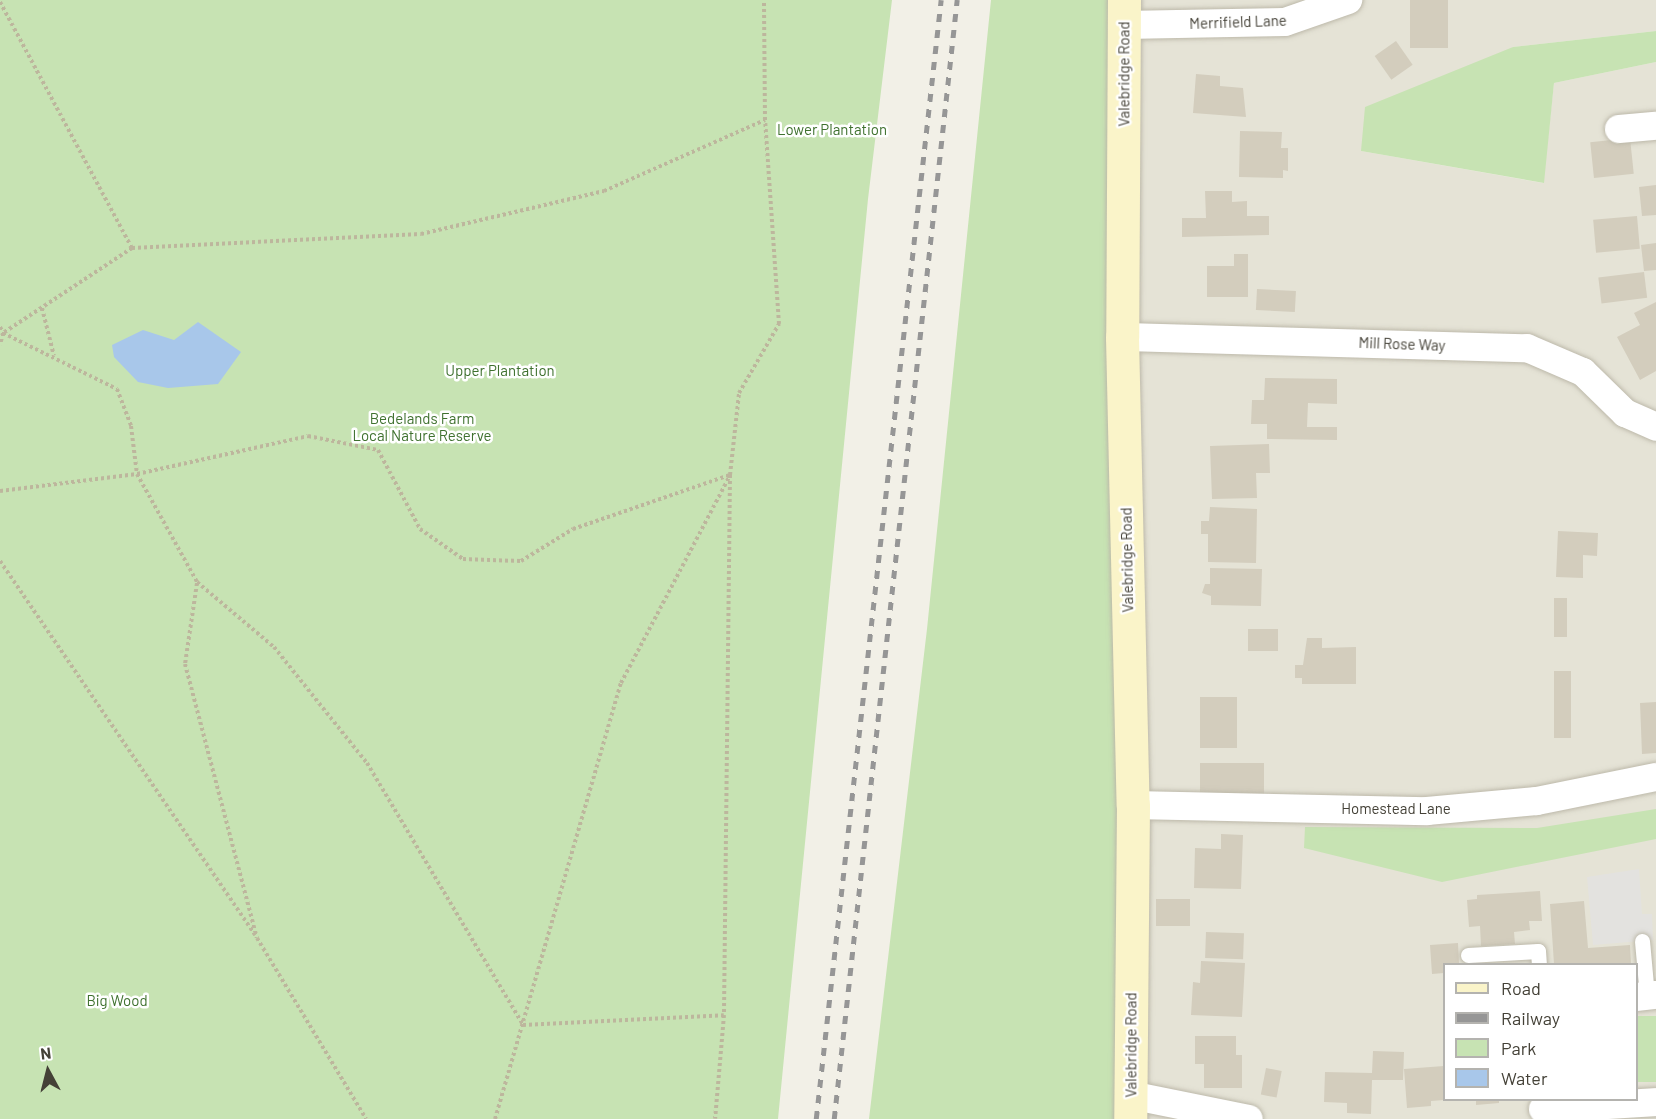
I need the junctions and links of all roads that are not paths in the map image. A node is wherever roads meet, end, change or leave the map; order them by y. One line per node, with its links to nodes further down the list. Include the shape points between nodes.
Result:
1 (1348, 0): 2 (street, Merrifield Lane, via 1285,22)
2 (1124, 12): 5 (street, Valebridge Road)
3 (1656, 126): 4 (street)
4 (1619, 129)
5 (1122, 337): 6 (street, Mill Rose Way, via 1527,348 1584,372 1624,413); 8 (street, Valebridge Road)
6 (1656, 427)
7 (1656, 777): 8 (street, Homestead Lane, via 1537,801 1427,811)
8 (1133, 805): 14 (street, Valebridge Road)
9 (1642, 941): 12 (lane)
10 (1468, 955): 11 (lane, via 1538,951)
11 (1539, 963)
12 (1646, 996)
13 (1656, 1102): 15 (street)
14 (1130, 1107): 16 (street)
15 (1537, 1109)
16 (1249, 1119)

